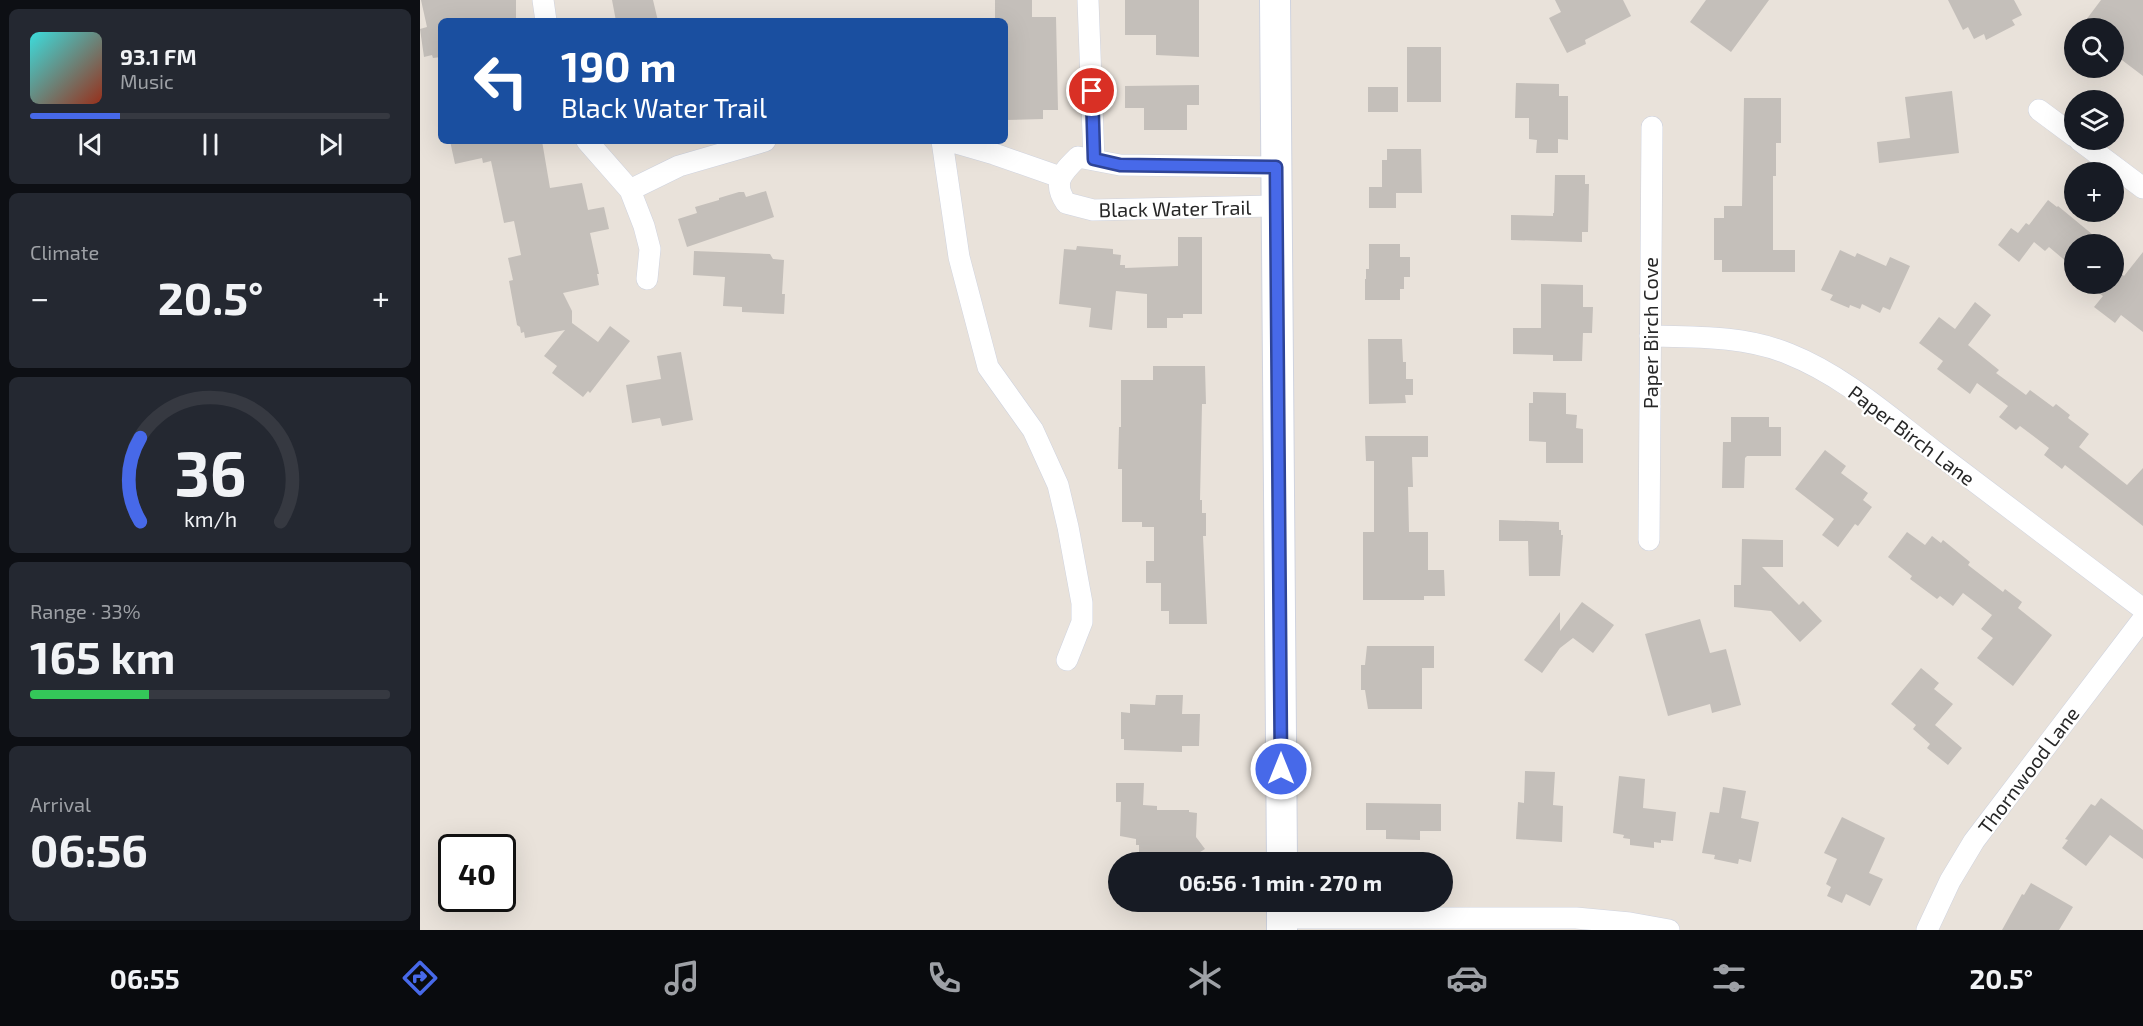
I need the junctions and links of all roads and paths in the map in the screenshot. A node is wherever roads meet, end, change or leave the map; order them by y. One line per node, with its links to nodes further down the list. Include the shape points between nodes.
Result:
1 (543, 0): 4 (street)
2 (1088, 0): 13 (street)
3 (1275, 0): 14 (street)
4 (546, 18)
5 (2039, 110): 7 (street)
6 (1652, 127): 20 (street, Paper Birch Cove)
7 (2064, 129)
8 (590, 144): 17 (street)
9 (755, 144): 17 (street, via 679,166)
10 (942, 144): 24 (street, via 959,257 988,367 1033,430 1058,485 1082,603 1082,621)
11 (959, 144): 15 (street)
12 (2092, 150): 16 (street)
13 (1094, 159): 14 (street, Black Water Trail, via 1120,165); 15 (street, Black Water Trail, via 1078,157)
14 (1276, 167): 18 (street)
15 (1060, 177): 18 (street, Black Water Trail, via 1058,192 1066,203 1093,210)
16 (2143, 188)
17 (630, 190): 19 (street, via 650,249)
18 (1276, 206): 25 (street)
19 (647, 279)
20 (1650, 336): 21 (street, Paper Birch Cove); 22 (street, Paper Birch Lane, via 1757,343 1813,364 1866,399)
21 (1649, 540)
22 (2143, 609)
23 (2143, 620): 28 (street, Thornwood Lane, via 1974,841)
24 (1067, 660)
25 (1282, 852)
26 (1282, 916): 27 (street, via 1576,918)
27 (1669, 930)
28 (1927, 930)

